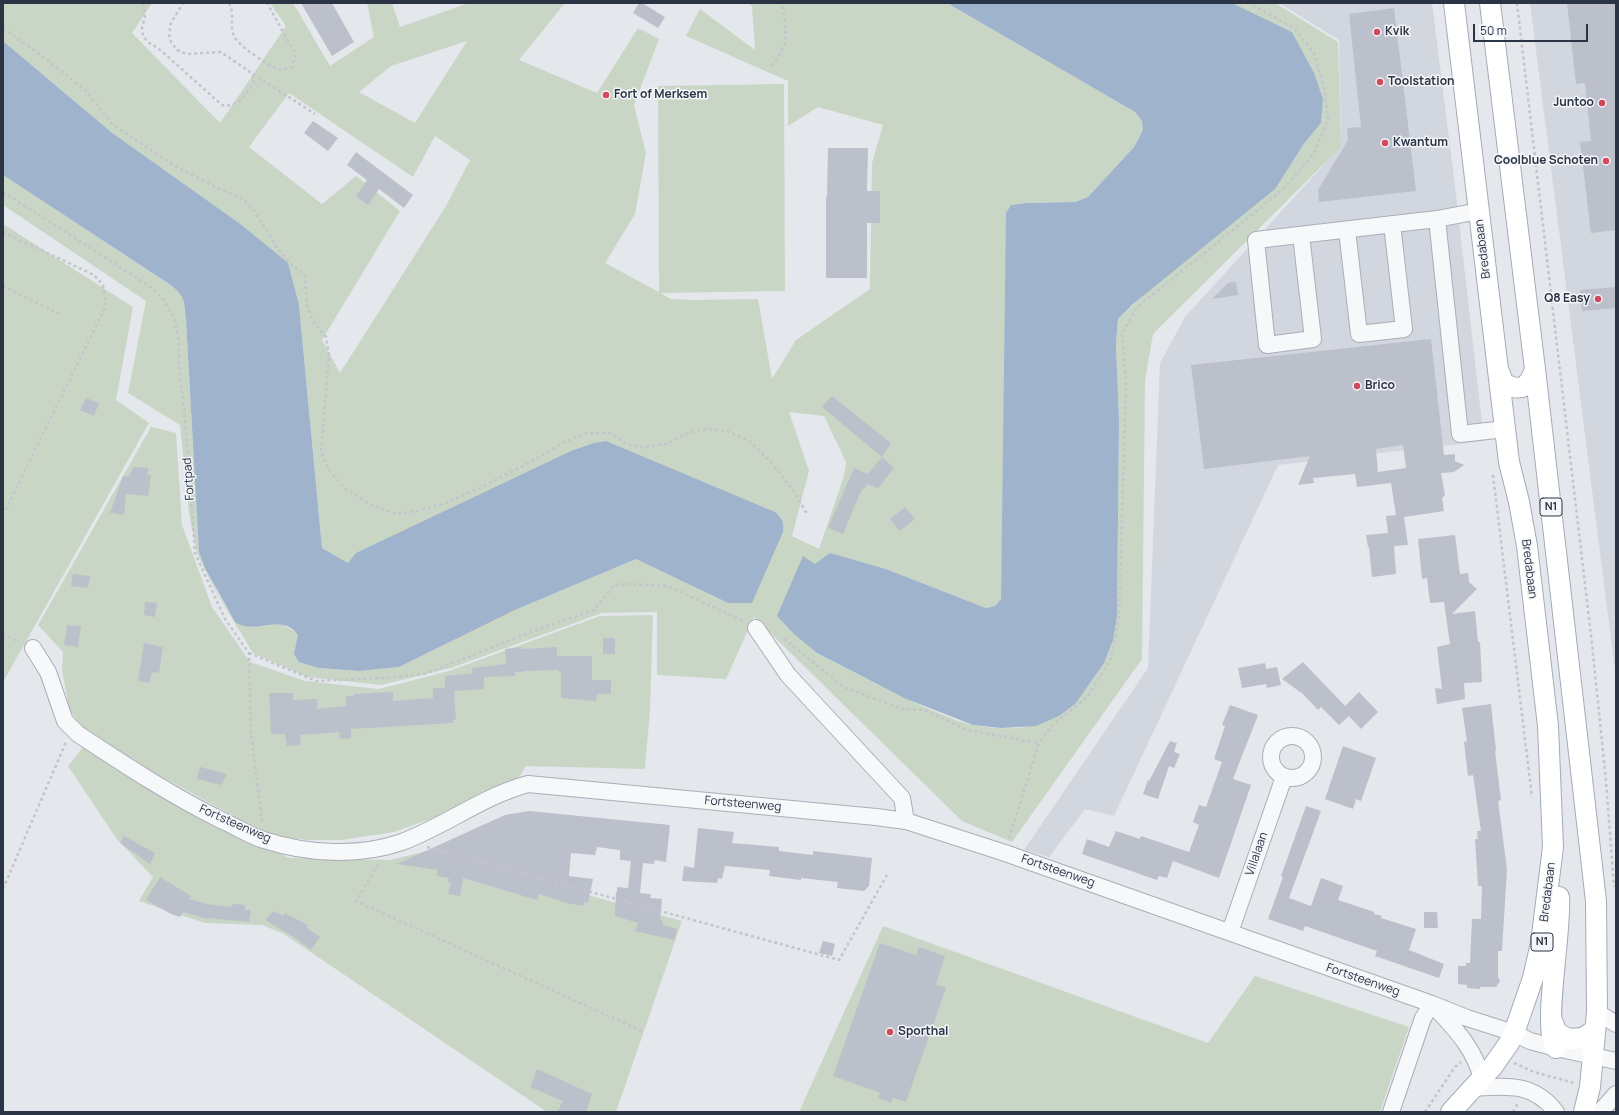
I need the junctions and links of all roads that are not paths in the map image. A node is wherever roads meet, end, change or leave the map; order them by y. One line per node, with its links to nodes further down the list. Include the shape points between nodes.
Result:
1 (1454, 3): 3 (main road, Bredabaan / N1)
2 (1490, 3): 9 (main road, N1)
3 (1479, 211): 4 (street); 8 (main road, Bredabaan / N1)
4 (1437, 219): 5 (street); 10 (street, via 1460,434)
5 (1392, 224): 6 (street); 6 (street, via 1404,329 1397,330 1359,334)
6 (1347, 230): 7 (street)
7 (1301, 235): 7 (street, via 1313,339 1266,345 1256,240)
8 (1497, 367): 9 (main road, via 1504,384 1518,388 1526,386 1532,379); 10 (main road, Bredabaan / N1)
9 (1535, 369): 19 (main road, N1, via 1596,901)
10 (1505, 429): 15 (main road, Bredabaan / N1, via 1509,462 1527,546 1548,726)
11 (756, 628): 14 (street, via 788,675 902,798)
12 (33, 648): 14 (street, Fortsteenweg, via 48,672 65,721 78,734 175,796 214,817 264,840 292,847 330,852 388,846 408,839 512,788 528,784)
13 (1284, 777): 16 (street, Villalaan)
14 (906, 821): 16 (street, Fortsteenweg)
15 (1553, 847): 18 (main road, via 1559,900); 21 (main road, Bredabaan / N1, via 1542,943)
16 (1230, 932): 17 (street, Fortsteenweg)
17 (1432, 1004): 21 (street, Fortsteenweg); 25 (street, via 1473,1054); 27 (street, via 1423,1018)
18 (1550, 1018): 19 (main road, via 1557,1032 1569,1039 1583,1038); 22 (main road, via 1553,1044)
19 (1596, 1021): 20 (street); 23 (main road, N1)
20 (1616, 1024)
21 (1514, 1033): 22 (street, Fortsteenweg, via 1530,1041); 25 (main road, Bredabaan / N1, via 1501,1056)
22 (1556, 1048): 23 (street, Fortsteenweg)
23 (1593, 1056): 24 (street, Fortsteenweg); 30 (main road, N1)
24 (1616, 1061)
25 (1477, 1084): 28 (main road, Bredabaan / N1); 29 (street, via 1527,1089)
26 (1616, 1094): 31 (street)
27 (1391, 1112)
28 (1452, 1112)
29 (1556, 1112)
30 (1584, 1112)
31 (1600, 1112)

